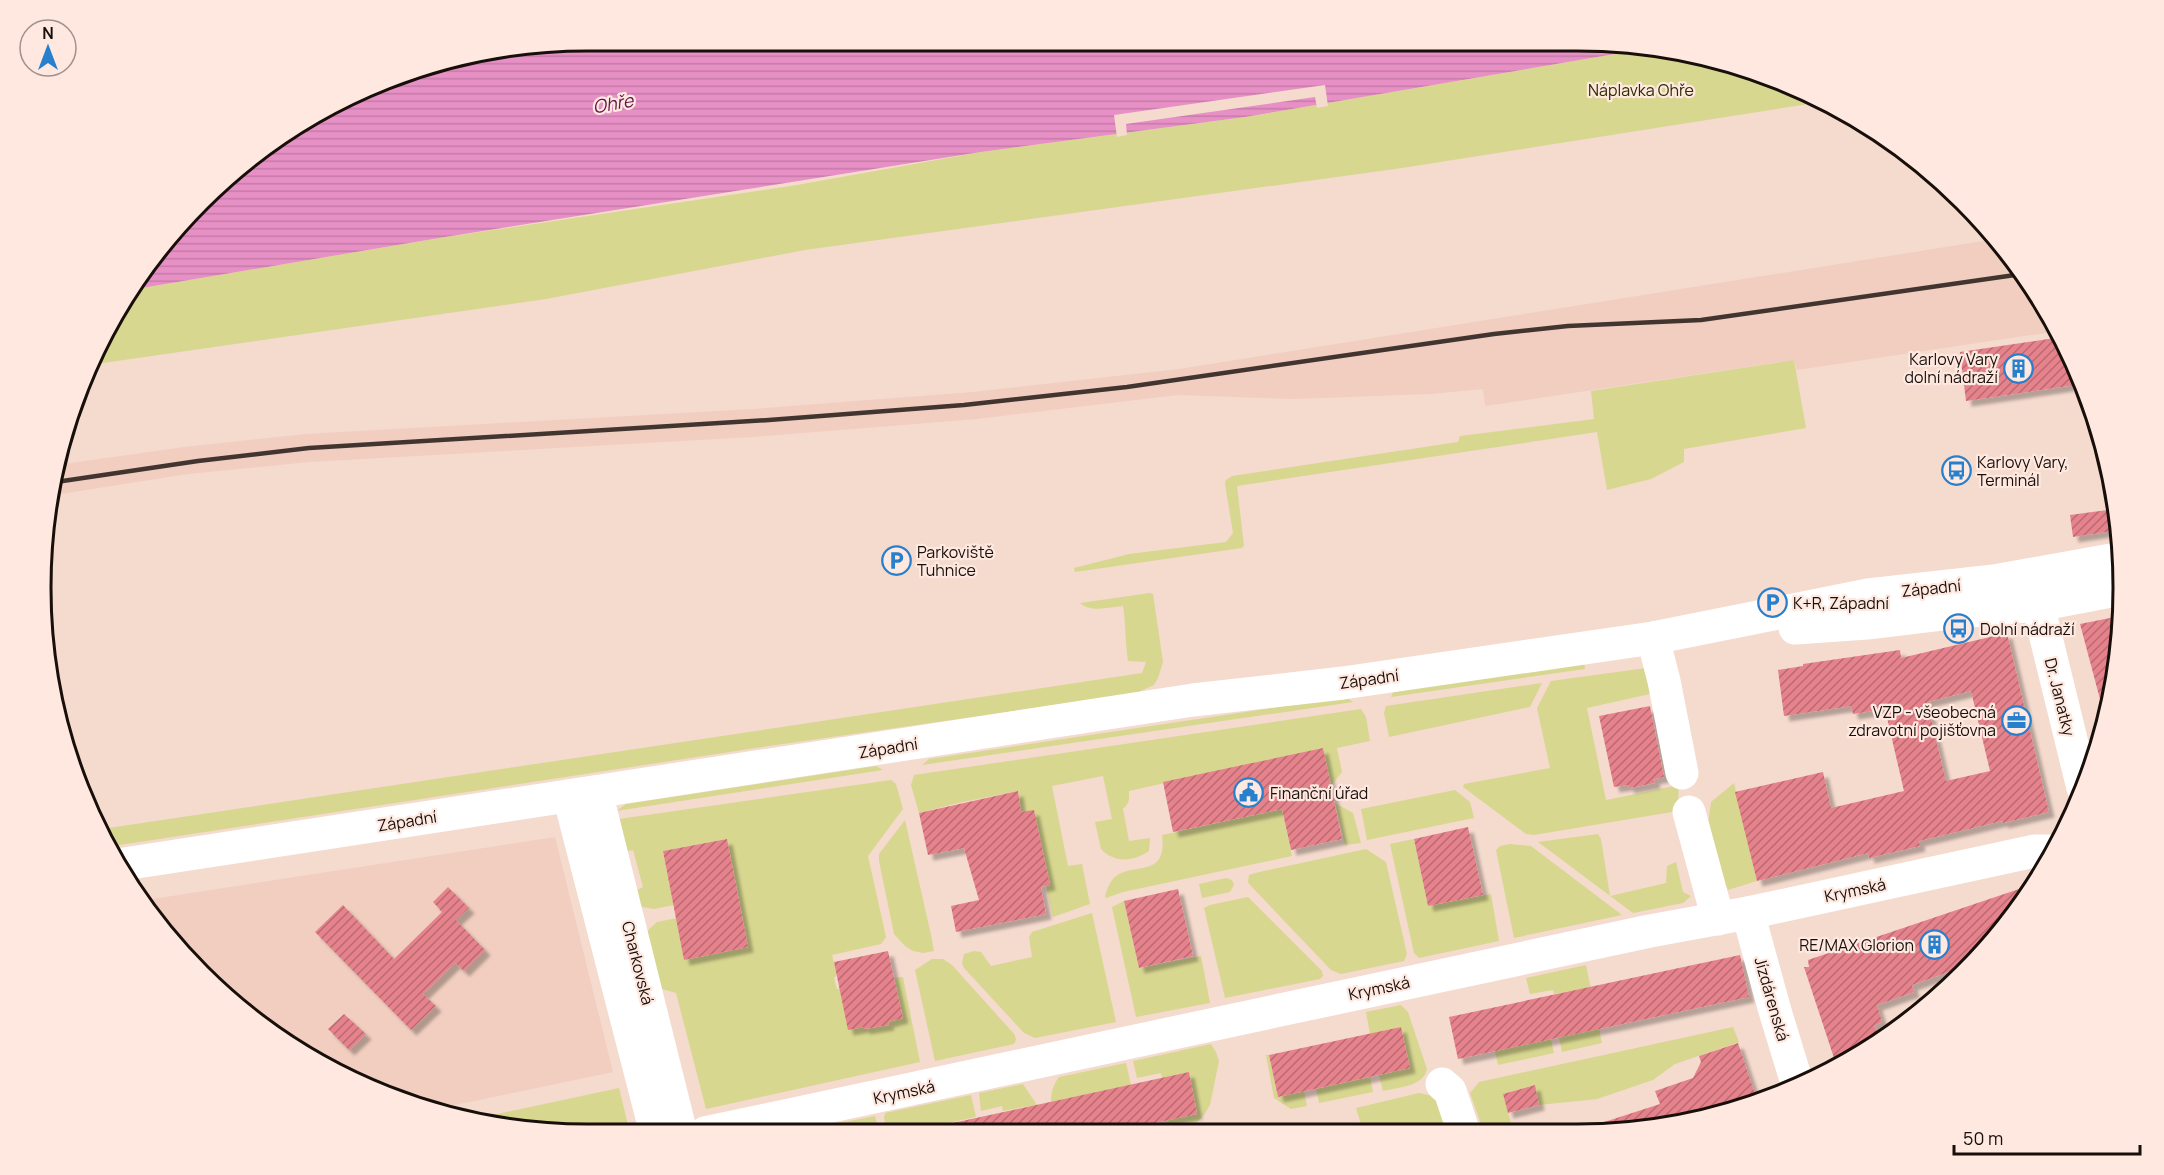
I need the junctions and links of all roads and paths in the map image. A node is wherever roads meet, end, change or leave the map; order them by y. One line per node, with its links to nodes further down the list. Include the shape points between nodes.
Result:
1 (2113, 559): 3 (street, Západní, via 2042,588); 4 (street, Západní, via 1994,581 1868,596)
2 (2113, 591): 3 (street, Západní)
3 (2038, 605): 4 (street, Západní, via 1867,623); 6 (street, Dr. Janatky)
4 (1653, 638): 5 (street); 7 (street, Západní, via 1343,683 1193,700)
5 (1682, 773)
6 (2080, 774)
7 (583, 794): 10 (street, Západní); 14 (street, Charkovská); 15 (street, Charkovská)
8 (1689, 812): 11 (street, Jízdárenská)
9 (2043, 852): 11 (street, Krymská)
10 (127, 863)
11 (1733, 916): 12 (street, Jízdárenská, via 1761,962); 16 (street, Krymská)
12 (1795, 1077)
13 (1442, 1084): 17 (street, via 1450,1091)
14 (654, 1124)
15 (678, 1124)
16 (749, 1124)
17 (1461, 1124)

